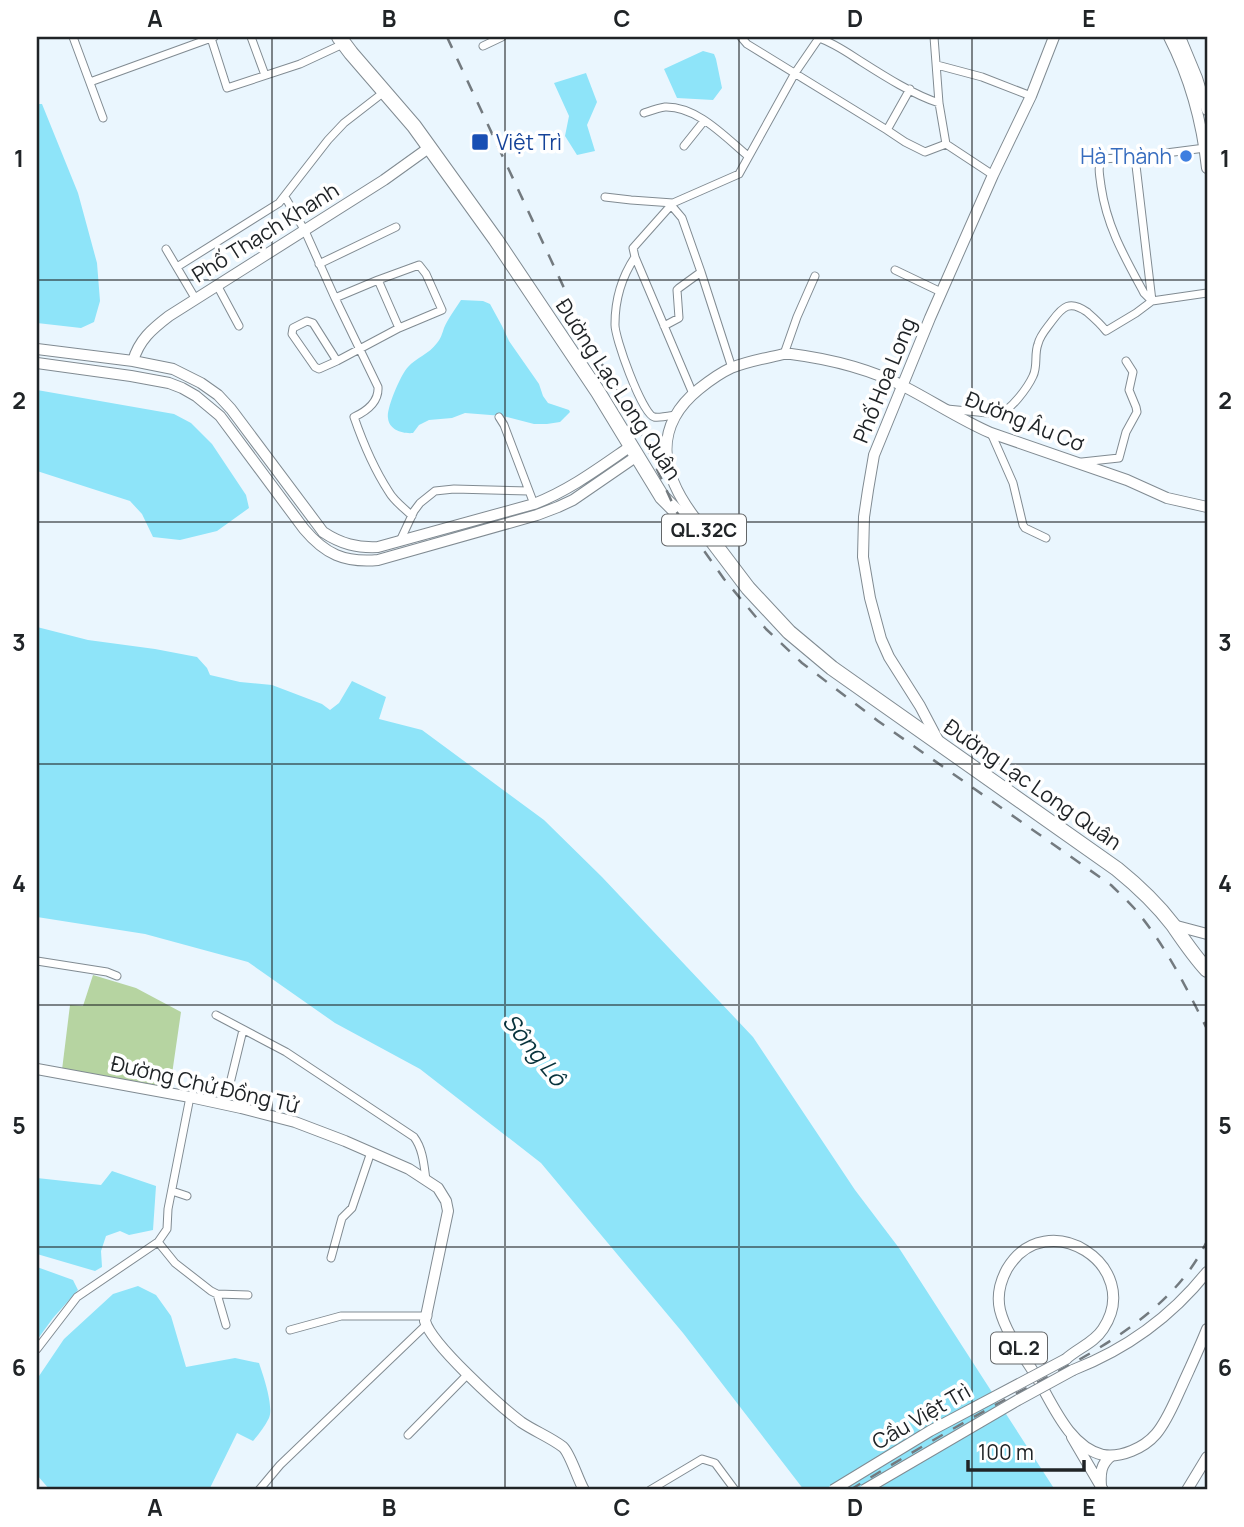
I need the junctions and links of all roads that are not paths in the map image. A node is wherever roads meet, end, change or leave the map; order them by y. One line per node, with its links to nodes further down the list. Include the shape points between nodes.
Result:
1 (73, 37): 15 (street)
2 (213, 37): 14 (street, via 227,88); 15 (street)
3 (251, 37): 14 (street)
4 (502, 37): 11 (street)
5 (741, 37): 13 (street)
6 (934, 37): 12 (street)
7 (1054, 37): 18 (main road, Phố Hoa Long)
8 (1169, 37): 28 (main road, via 1189,82)
9 (1180, 37): 20 (main road)
10 (342, 40): 14 (street, via 300,64); 17 (highway, Đường Lạc Long Quân / QL.32C)
11 (483, 46)
12 (937, 65): 18 (street); 19 (street)
13 (795, 73): 16 (street, via 821,38); 24 (street); 29 (street)
14 (265, 75)
15 (90, 82): 22 (street)
16 (910, 89): 19 (street); 24 (street)
17 (384, 92): 27 (highway, Đường Lạc Long Quân / QL.32C); 33 (street, via 344,123)
18 (1031, 96): 32 (main road, Phố Hoa Long)
19 (939, 103): 25 (street)
20 (1207, 110)
21 (644, 113): 23 (street, via 673,108)
22 (103, 118)
23 (704, 121): 26 (street); 29 (street)
24 (887, 130): 25 (street, via 925,152)
25 (946, 144): 32 (street)
26 (684, 146)
27 (430, 147): 37 (main road, Phố Thạch Khanh); 69 (highway, Đường Lạc Long Quân / QL.32C)
28 (1205, 148): 30 (street); 31 (main road)
29 (748, 156): 35 (street, via 735,177)
30 (1135, 157): 51 (street); 51 (street, via 1102,159 1098,166 1110,227)
31 (1207, 168)
32 (993, 175): 47 (main road, Phố Hoa Long)
33 (285, 197): 37 (street); 41 (street)
34 (605, 197): 35 (street)
35 (672, 204): 39 (street, via 633,248); 43 (street)
36 (396, 227): 40 (street)
37 (305, 231): 40 (street); 46 (main road, Phố Thạch Khanh)
38 (166, 248): 41 (street)
39 (635, 257): 53 (street); 66 (street, via 617,297 615,330 648,414)
40 (319, 264): 50 (street)
41 (177, 267): 49 (street)
42 (895, 270): 47 (street)
43 (701, 272): 53 (street, via 677,290 679,318); 62 (street)
44 (815, 276): 57 (street)
45 (378, 280): 50 (street); 54 (street); 54 (street, via 419,265 444,314)
46 (217, 285): 49 (main road, Phố Thạch Khanh); 52 (street)
47 (941, 292): 63 (main road, Phố Hoa Long)
48 (1207, 293): 51 (street)
49 (195, 298): 58 (main road, Phố Thạch Khanh, via 149,332)
50 (335, 298): 56 (street)
51 (1152, 301): 65 (street, via 1106,331 1079,306 1065,307 1040,338 1032,378 1005,412)
52 (239, 326)
53 (664, 326): 64 (street)
54 (399, 328): 56 (street)
55 (37, 349): 58 (main road)
56 (360, 349): 59 (street); 74 (street, via 378,392 374,403 354,417 390,494)
57 (784, 354): 62 (main road, Đường Âu Cơ); 63 (main road, Đường Âu Cơ, via 836,362)
58 (133, 361): 78 (main road, via 188,375 218,395 323,532 356,547)
59 (337, 361): 59 (street, via 313,323 293,328 292,334 315,367)
60 (1126, 361): 70 (street, via 1133,372 1129,390 1137,412 1119,458)
61 (37, 363): 76 (main road, via 169,383 196,396 220,416 316,543 339,557 378,560)
62 (732, 368): 64 (main road, Đường Âu Cơ)
63 (902, 386): 65 (main road, Đường Âu Cơ); 79 (main road, Phố Hoa Long, via 874,455 863,557 881,639)
64 (693, 394): 66 (main road, Đường Âu Cơ)
65 (943, 408): 68 (main road, Đường Âu Cơ)
66 (675, 415): 75 (main road, Đường Âu Cơ, via 666,439 669,470 686,508)
67 (499, 417): 71 (street)
68 (991, 433): 70 (main road, Đường Âu Cơ); 77 (street, via 1013,483 1023,525)
69 (634, 451): 72 (main road); 75 (highway, Đường Lạc Long Quân / QL.32C, via 662,497 676,511); 76 (main road, via 573,500 537,516)
70 (1075, 462): 73 (main road, Đường Âu Cơ, via 1167,498)
71 (529, 491): 72 (street); 74 (street, via 435,491)
72 (534, 504): 76 (main road)
73 (1207, 507)
74 (412, 516): 78 (street)
75 (698, 522): 79 (highway, Đường Lạc Long Quân / QL.32C, via 789,632)
76 (474, 528): 78 (main road)
77 (1046, 538)
78 (400, 541)
79 (940, 744): 80 (highway, Đường Lạc Long Quân / QL.32C, via 1110,863 1147,895)
80 (1172, 925): 81 (main road); 82 (highway, Đường Lạc Long Quân / QL.32C)
81 (1207, 934)
82 (1201, 954): 84 (highway, Đường Lạc Long Quân / QL.32C); 86 (highway)
83 (37, 961): 85 (street)
84 (1207, 970)
85 (117, 976)
86 (1207, 978)
87 (216, 1015): 88 (street)
88 (243, 1030): 91 (street); 93 (street, via 286,1052 414,1137)
89 (37, 1069): 90 (main road, Đường Chử Đồng Tử)
90 (190, 1097): 91 (main road, Đường Chử Đồng Tử); 94 (street)
91 (225, 1104): 92 (main road, Đường Chử Đồng Tử, via 295,1122)
92 (370, 1152): 93 (main road, Đường Chử Đồng Tử); 97 (street)
93 (426, 1181): 101 (main road, Đường Chử Đồng Tử, via 442,1194 448,1211)
94 (172, 1191): 95 (street); 96 (street, via 167,1229)
95 (187, 1196)
96 (158, 1242): 99 (street, via 175,1263); 105 (street, via 77,1297)
97 (331, 1258)
98 (1207, 1272): 117 (main road, Cầu Việt Trì / QL.2, bridge, via 1182,1301 1141,1335)
99 (217, 1294): 100 (street); 102 (street)
100 (248, 1294)
101 (427, 1320): 104 (street, via 341,1316); 106 (main road, via 433,1337); 112 (street)
102 (226, 1325)
103 (1207, 1329): 109 (main road, via 1157,1433 1139,1447)
104 (290, 1330)
105 (37, 1349)
106 (468, 1374): 108 (street); 113 (main road, via 522,1422 565,1449)
107 (1064, 1423): 109 (main road, QL.2, via 1086,1447); 111 (main road); 116 (main road, Cầu Việt Trì / QL.2, bridge, via 1006,1326 999,1308 1002,1280 1014,1259 1028,1248 1054,1241 1088,1251 1103,1267 1112,1287 1112,1305 1103,1329 1066,1359 930,1431)
108 (408, 1435)
109 (1111, 1456): 111 (main road, via 1103,1464)
110 (1207, 1457): 118 (main road)
111 (1102, 1489)
112 (259, 1490)
113 (584, 1490)
114 (650, 1490): 115 (street, via 702,1459 715,1463)
115 (735, 1490)
116 (834, 1490)
117 (864, 1490)
118 (1187, 1490)

